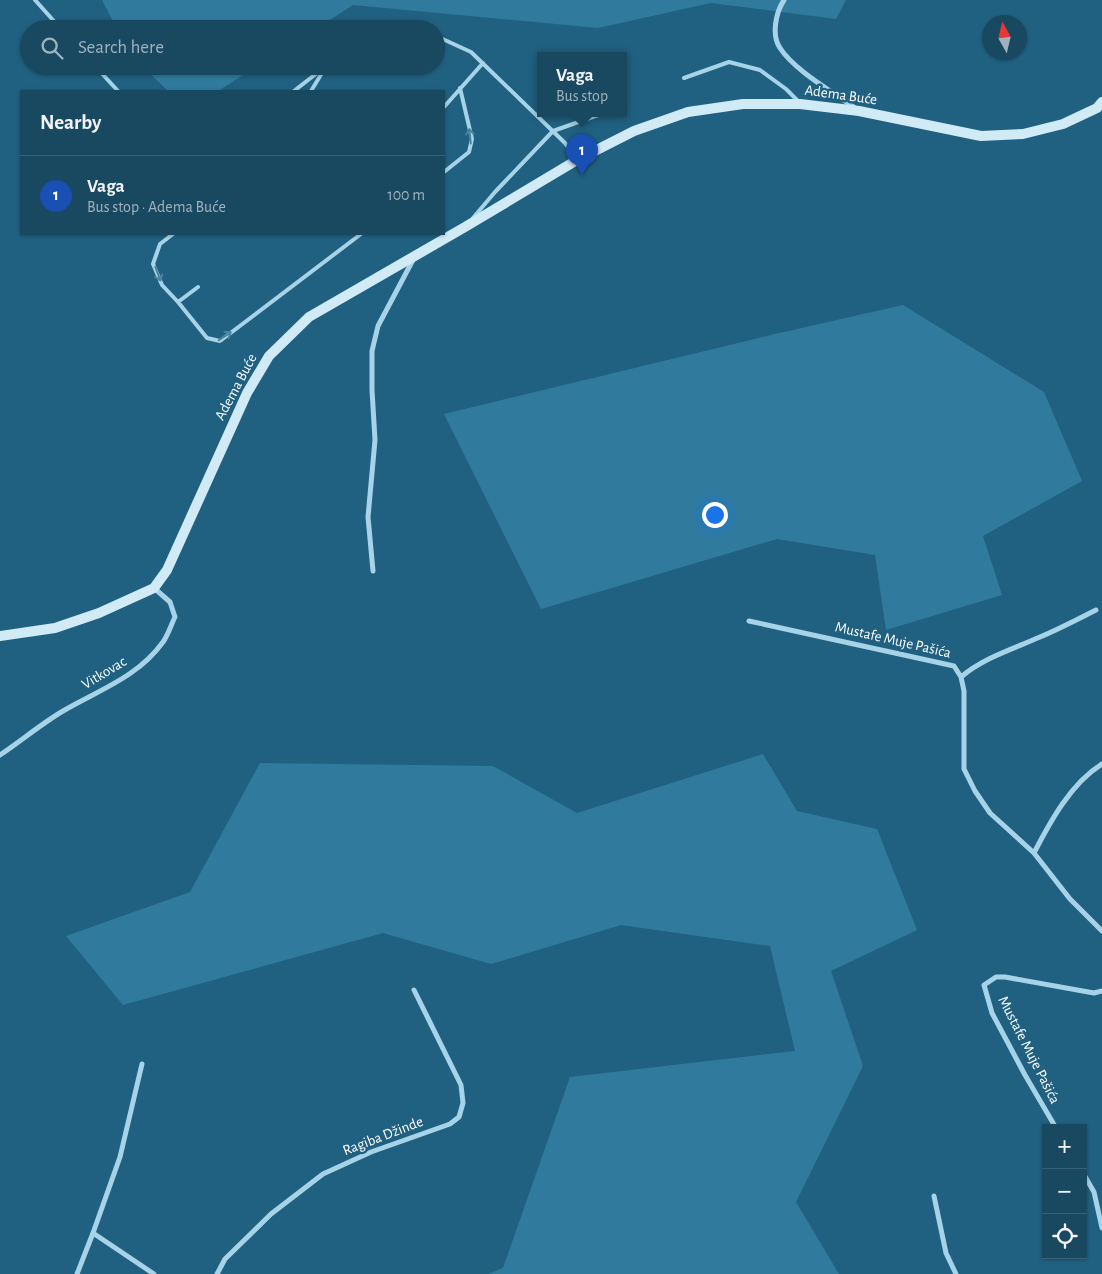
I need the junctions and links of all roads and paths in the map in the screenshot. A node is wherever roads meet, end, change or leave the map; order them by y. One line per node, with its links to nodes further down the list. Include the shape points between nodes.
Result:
1 (35, 0): 3 (lane)
2 (784, 0): 17 (street, via 775,24 778,46 791,62)
3 (53, 20)
4 (445, 40): 5 (lane, via 471,52)
5 (483, 63): 10 (lane); 18 (lane)
6 (103, 75): 11 (lane)
7 (314, 75): 12 (lane)
8 (321, 75): 13 (lane)
9 (684, 78): 15 (lane, via 729,62 760,70)
10 (460, 88): 16 (lane); 23 (lane, one-way to 10, via 470,152 472,139)
11 (117, 90)
12 (295, 90)
13 (312, 90)
14 (1102, 102): 17 (street, Adema Buće, via 1063,124 1023,134 981,136)
15 (800, 104): 17 (street, Adema Buće); 22 (street, Adema Buće, via 743,104 688,112 634,131)
16 (445, 106)
17 (860, 111)
18 (537, 116)
19 (538, 117): 21 (lane)
20 (593, 117): 21 (lane)
21 (553, 132): 22 (lane, via 566,143); 24 (lane)
22 (577, 160): 24 (street, Adema Buće)
23 (445, 171)
24 (465, 227): 27 (street, Adema Buće)
25 (173, 235): 29 (lane, one-way to 29, via 160,244 154,264 162,285)
26 (361, 235): 29 (lane, one-way to 26, via 207,338 220,341)
27 (416, 256): 30 (street, via 378,326 372,352 376,440 368,517); 31 (street, Adema Buće, via 309,317 269,356 247,392 167,570)
28 (198, 287): 29 (lane)
29 (178, 302)
30 (374, 571)
31 (154, 588): 34 (street, via 99,613 54,628); 36 (street, Vitkovac, via 170,602 175,618 164,641 147,660 107,689 62,711)
32 (1096, 610): 35 (street, via 984,661)
33 (749, 621): 35 (street, Mustafe Muje Pašića, via 954,666)
34 (0, 636)
35 (961, 677): 38 (street, Mustafe Muje Pašića, via 964,691 964,769 990,812)
36 (0, 755)
37 (1102, 764): 38 (street, via 1091,770 1054,813)
38 (1034, 853): 39 (street, Mustafe Muje Pašića, via 1070,899)
39 (1102, 931)
40 (414, 990): 50 (street, Ragiba Džinde, via 461,1085 463,1104 459,1117 450,1124 371,1152 323,1174 271,1214 225,1259)
41 (1102, 990): 43 (street, Mustafe Muje Pašića, via 1094,992 1005,977 996,977 984,985 992,1013)
42 (142, 1064): 47 (street, via 120,1157)
43 (1054, 1124)
44 (1087, 1180): 46 (street, via 1094,1192)
45 (934, 1196): 51 (street, via 946,1253)
46 (1102, 1228)
47 (93, 1232): 48 (street); 49 (street)
48 (76, 1274)
49 (154, 1274)
50 (217, 1274)
51 (956, 1274)

